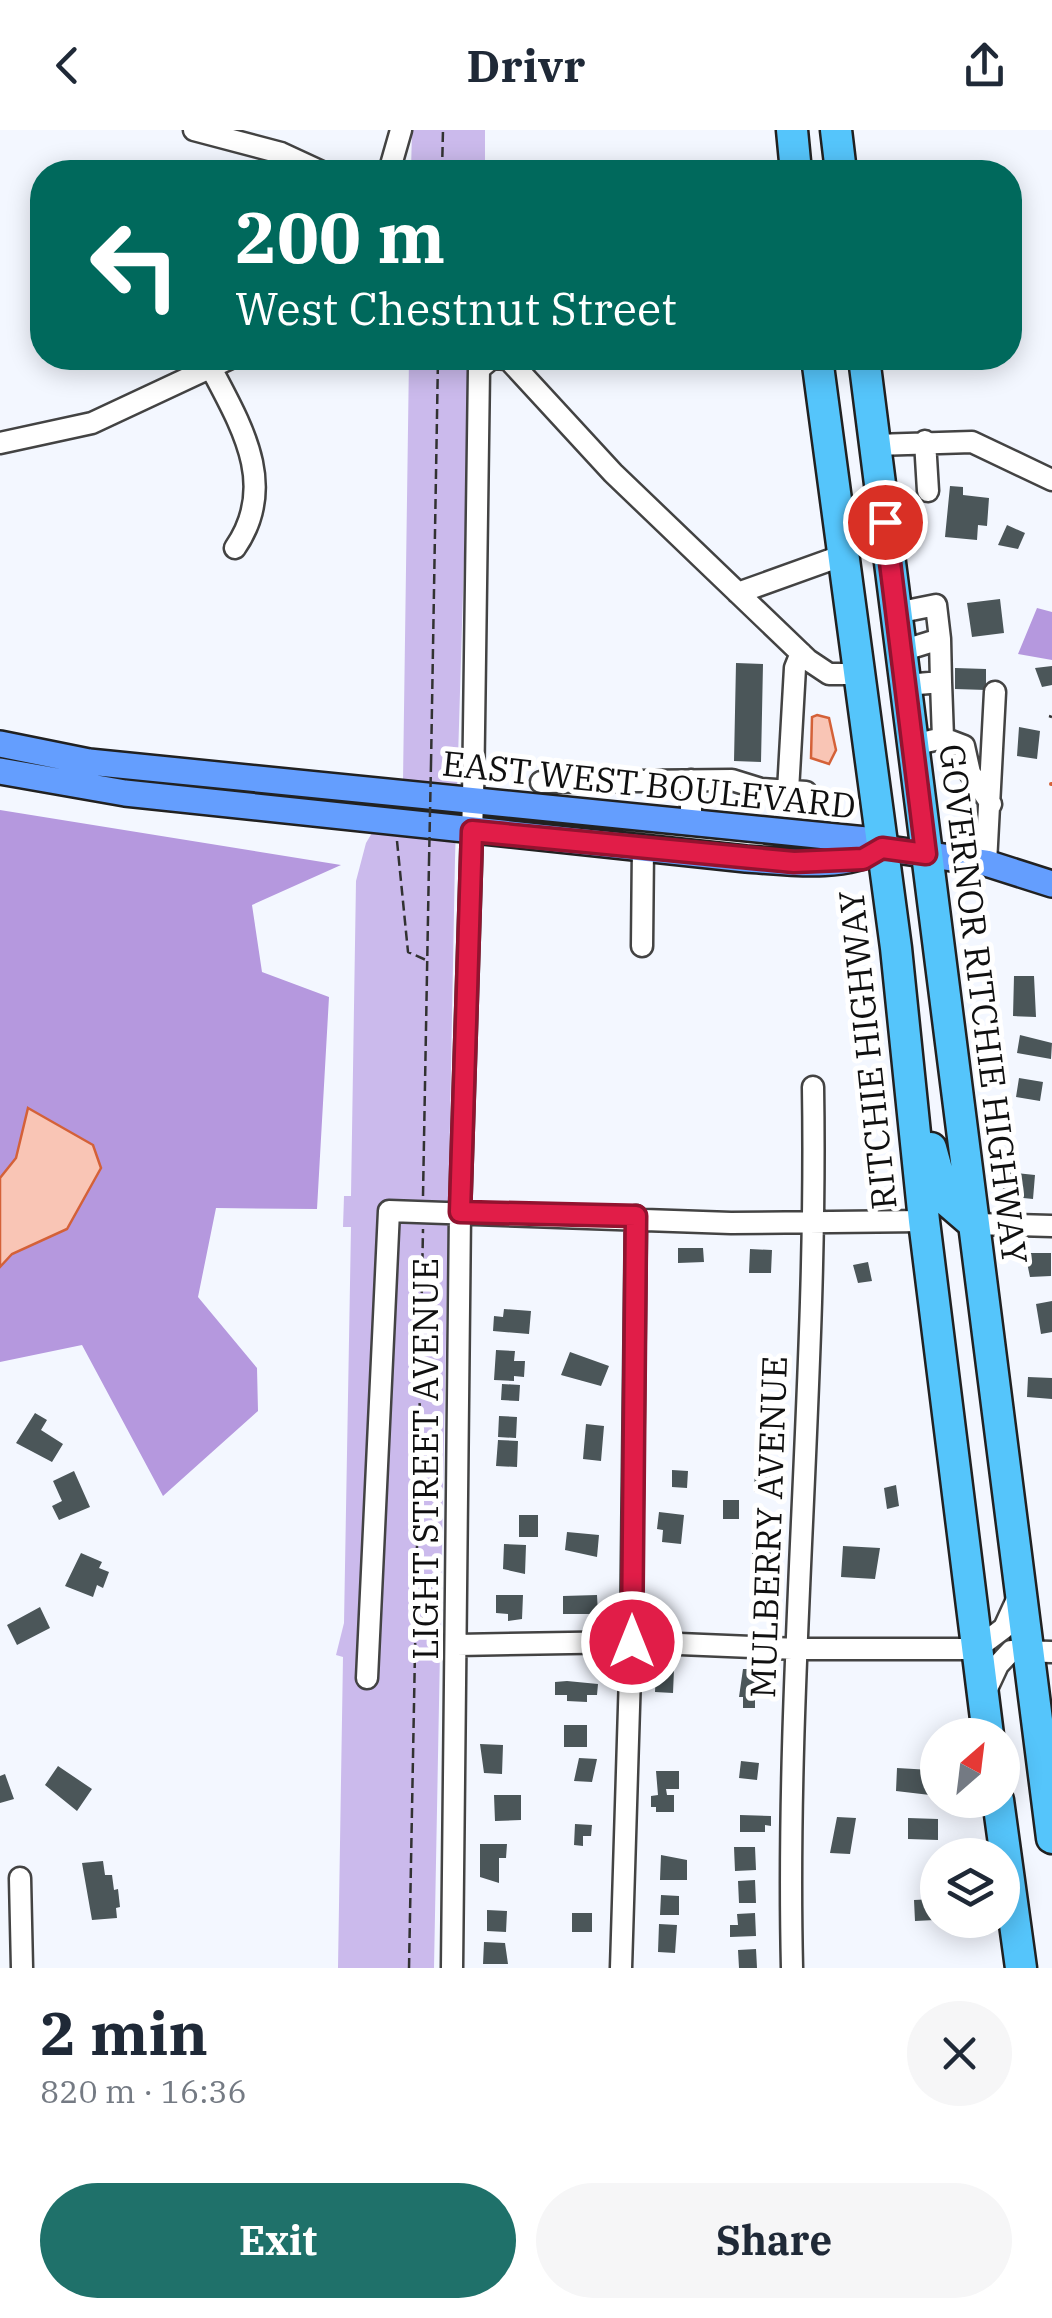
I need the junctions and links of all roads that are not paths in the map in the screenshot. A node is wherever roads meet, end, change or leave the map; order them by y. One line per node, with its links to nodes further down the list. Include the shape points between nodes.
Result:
1 (194, 130): 6 (street)
2 (275, 130): 6 (street)
3 (401, 130): 8 (street)
4 (792, 130): 9 (highway)
5 (836, 130): 10 (highway)
6 (281, 154): 7 (street)
7 (295, 160)
8 (392, 160)
9 (795, 160)
10 (840, 160)
11 (207, 370): 18 (street, via 92,423)
12 (212, 370): 22 (street, via 240,424 256,482 252,524)
13 (478, 370): 38 (street, LIGHT STREET AVENUE)
14 (518, 370): 24 (street)
15 (818, 370): 23 (highway, RITCHIE HIGHWAY)
16 (866, 370): 19 (highway, GOVERNOR RITCHIE HIGHWAY)
17 (924, 442): 19 (street); 20 (street, via 972,442); 21 (street)
18 (0, 443)
19 (875, 446): 25 (highway, GOVERNOR RITCHIE HIGHWAY)
20 (1052, 480)
21 (928, 492)
22 (235, 548)
23 (841, 556): 24 (street); 29 (highway, RITCHIE HIGHWAY)
24 (738, 593): 28 (street)
25 (896, 613): 26 (street, via 936,605); 27 (highway, GOVERNOR RITCHIE HIGHWAY)
26 (940, 639): 27 (street); 30 (street)
27 (901, 652): 31 (highway, GOVERNOR RITCHIE HIGHWAY)
28 (801, 654): 29 (street, via 829,674); 36 (street, via 795,668 797,792)
29 (856, 674): 43 (highway, RITCHIE HIGHWAY)
30 (942, 682): 31 (street); 33 (street)
31 (906, 685): 33 (highway, GOVERNOR RITCHIE HIGHWAY)
32 (995, 692): 39 (street)
33 (928, 741): 39 (street, via 964,746 970,773); 44 (highway, GOVERNOR RITCHIE HIGHWAY)
34 (0, 744): 38 (main road, EAST WEST BOULEVARD, via 89,762)
35 (0, 772): 41 (main road, EAST WEST BOULEVARD, via 125,793)
36 (691, 780): 37 (street); 40 (street)
37 (541, 782)
38 (473, 800): 40 (main road, EAST WEST BOULEVARD); 41 (street, LIGHT STREET AVENUE)
39 (991, 804): 45 (street)
40 (691, 821): 43 (main road, EAST WEST BOULEVARD, via 866,840)
41 (472, 831): 42 (main road, EAST WEST BOULEVARD); 50 (street, LIGHT STREET AVENUE)
42 (642, 846): 43 (main road, EAST WEST BOULEVARD, via 794,862 863,859); 47 (street)
43 (882, 848): 44 (main road); 48 (highway, RITCHIE HIGHWAY)
44 (926, 854): 45 (main road); 54 (highway, GOVERNOR RITCHIE HIGHWAY)
45 (986, 863): 46 (main road)
46 (1052, 884)
47 (642, 946)
48 (908, 1068): 53 (highway, RITCHIE HIGHWAY); 54 (highway, via 945,1199)
49 (812, 1088): 52 (street, MULBERRY AVENUE)
50 (460, 1212): 51 (street); 59 (street, LIGHT STREET AVENUE); 63 (street, via 389,1211)
51 (636, 1216): 52 (street); 58 (street)
52 (812, 1220): 53 (street); 60 (street, MULBERRY AVENUE)
53 (924, 1221): 56 (highway, via 945,1224 961,1238); 61 (highway, RITCHIE HIGHWAY)
54 (974, 1224): 55 (street); 56 (highway, GOVERNOR RITCHIE HIGHWAY)
55 (1052, 1226)
56 (994, 1380): 57 (highway, GOVERNOR RITCHIE HIGHWAY)
57 (1021, 1590): 61 (street, via 1004,1628); 62 (highway, GOVERNOR RITCHIE HIGHWAY)
58 (632, 1642): 59 (street); 60 (street); 71 (street)
59 (457, 1646): 70 (street, LIGHT STREET AVENUE)
60 (798, 1649): 61 (street); 72 (street, MULBERRY AVENUE, via 789,1841)
61 (976, 1649): 64 (highway, RITCHIE HIGHWAY)
62 (1040, 1652): 64 (street, via 1011,1651); 67 (highway, GOVERNOR RITCHIE HIGHWAY)
63 (367, 1678)
64 (983, 1696): 65 (highway, RITCHIE HIGHWAY)
65 (986, 1718)
66 (1000, 1818): 73 (highway)
67 (1052, 1838)
68 (20, 1878): 69 (street)
69 (22, 1968)
70 (452, 1968)
71 (621, 1968)
72 (792, 1968)
73 (1021, 1968)

